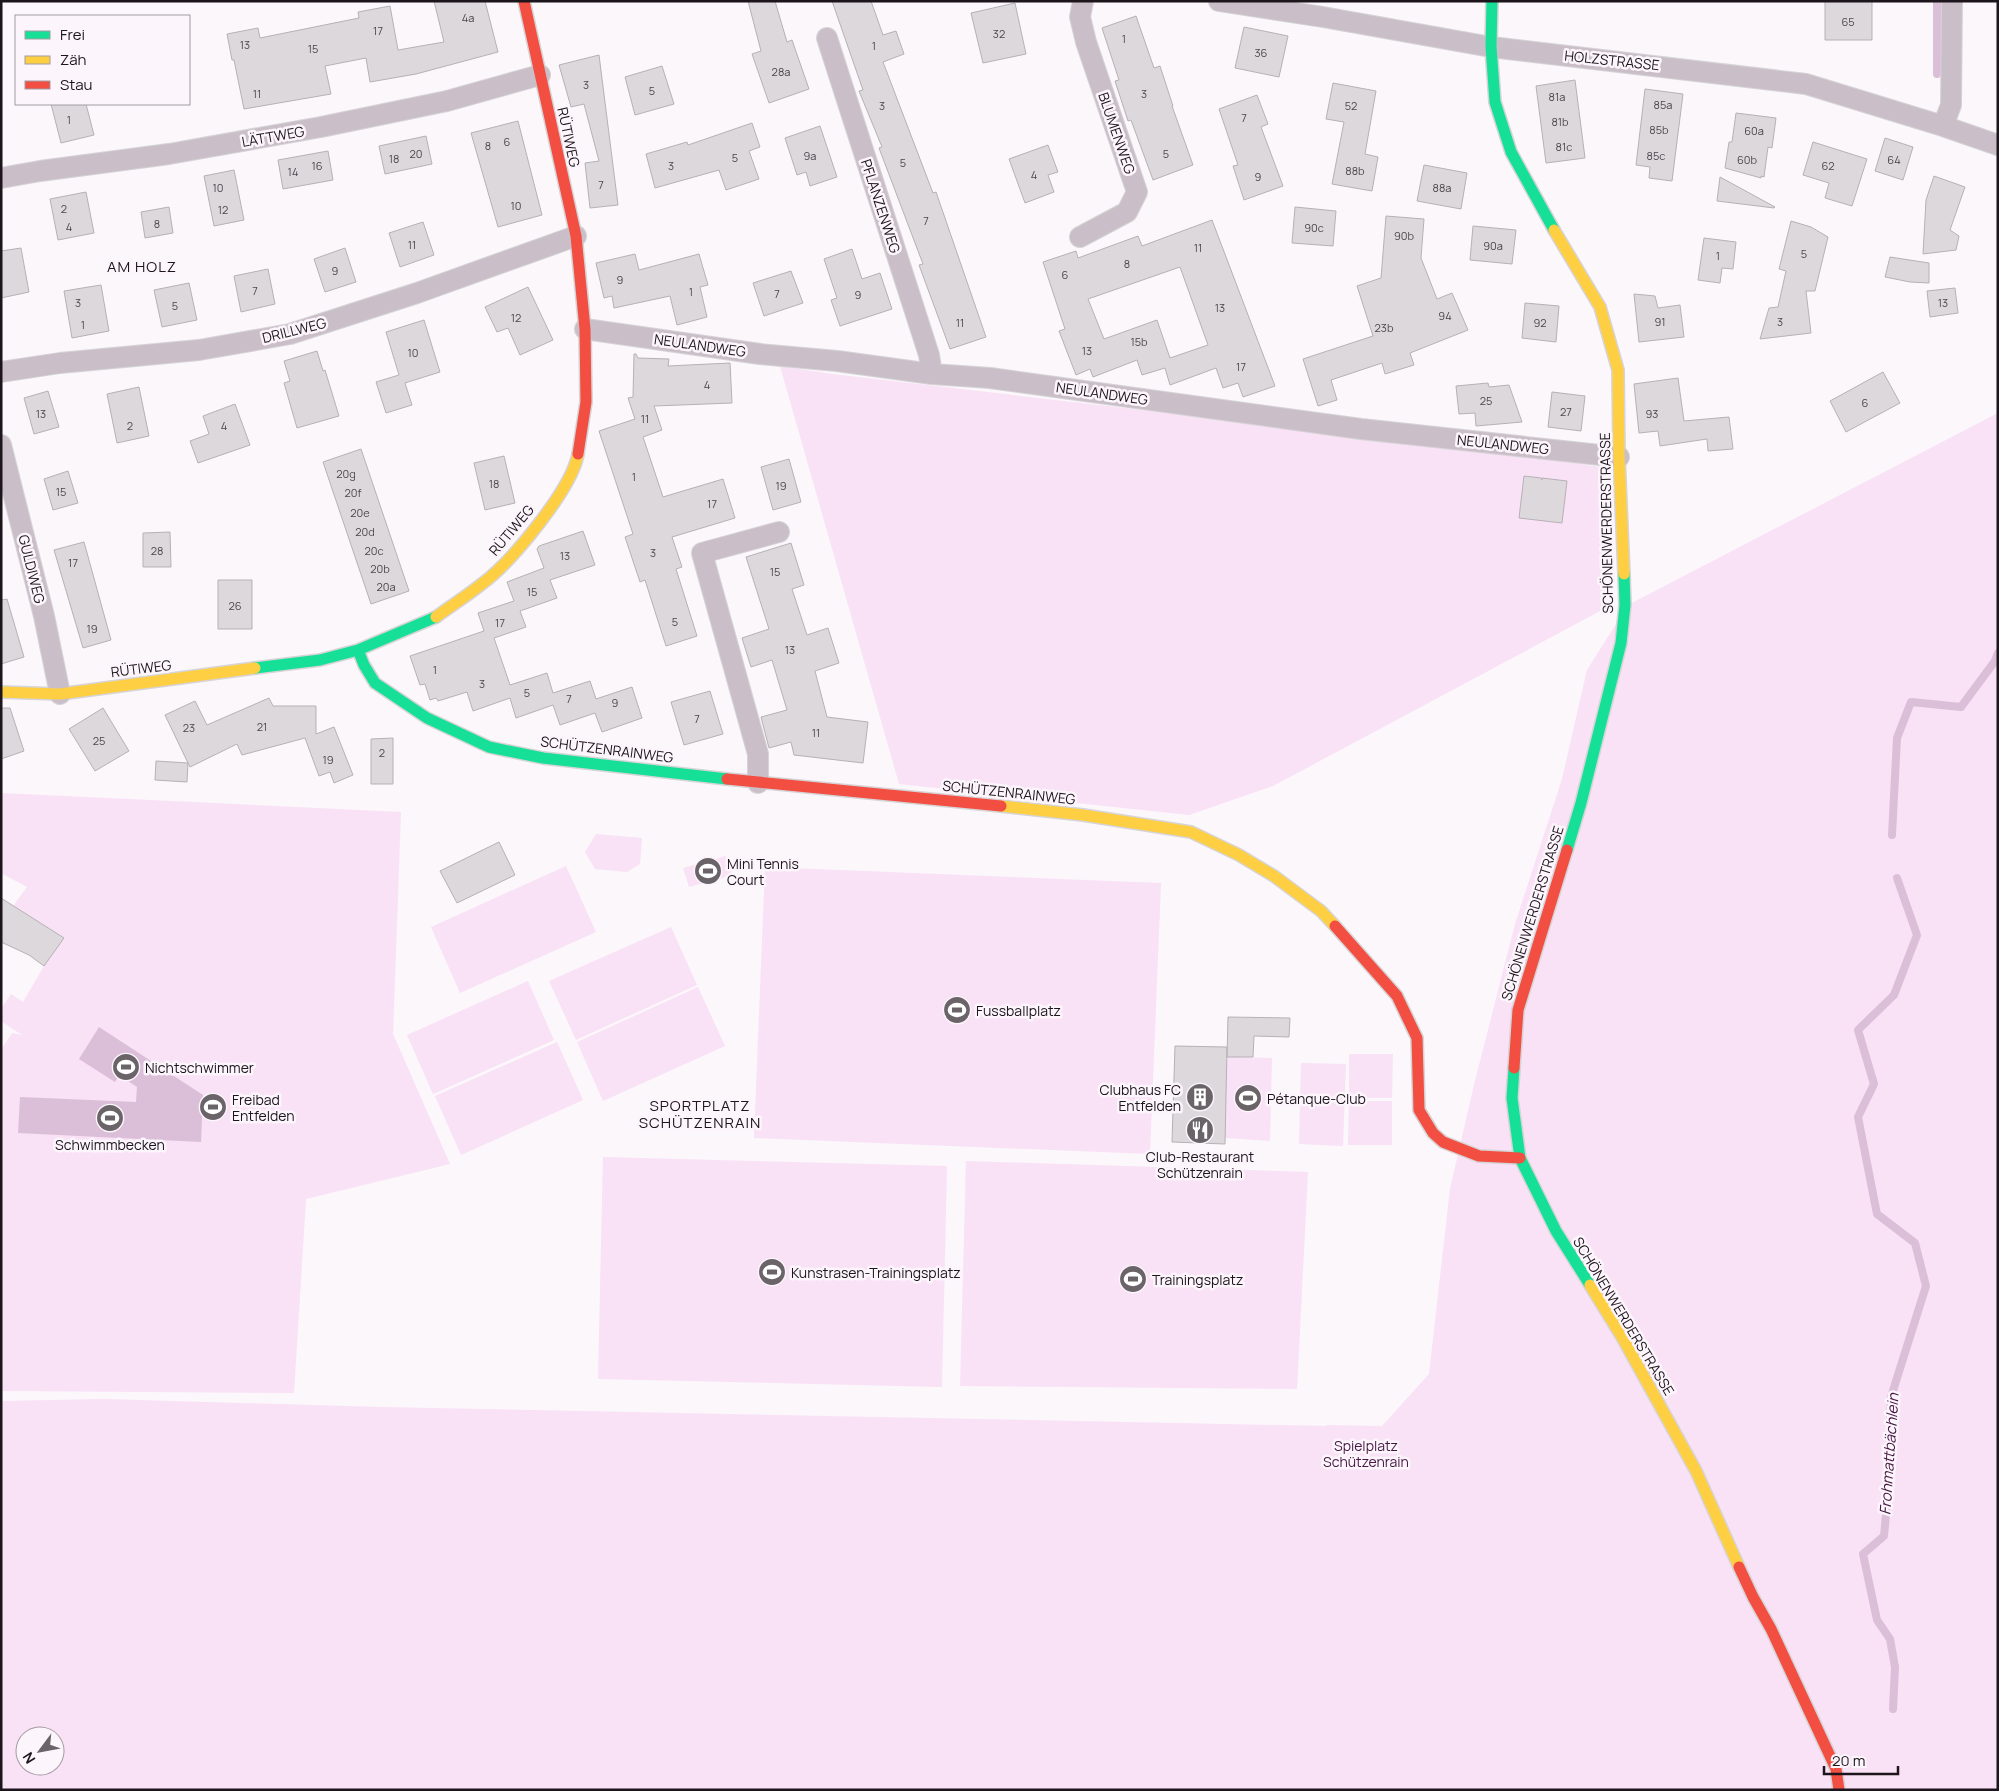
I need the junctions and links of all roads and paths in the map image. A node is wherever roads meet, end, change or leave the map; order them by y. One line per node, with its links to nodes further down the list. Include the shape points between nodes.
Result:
1 (524, 1): 8 (street, RÜTIWEG)
2 (1083, 1): 13 (street, BLUMENWEG, via 1080,17 1086,42 1137,192 1127,212)
3 (1219, 1): 7 (street, HOLZSTRASSE)
4 (1492, 1): 7 (street, SCHÖNENWERDERSTRASSE)
5 (1952, 1): 9 (street, via 1951,105)
6 (827, 38): 16 (street, PFLANZENWEG, via 929,355)
7 (1491, 47): 9 (street, HOLZSTRASSE, via 1806,84); 18 (street, SCHÖNENWERDERSTRASSE, via 1495,102 1511,152 1600,307 1618,370)
8 (540, 75): 11 (street, LÄTTWEG, via 448,101 321,127 169,154); 12 (street, RÜTIWEG)
9 (1943, 126): 10 (street, HOLZSTRASSE)
10 (1998, 146)
11 (1, 178)
12 (576, 236): 14 (street, RÜTIWEG); 15 (street, DRILLWEG, via 290,334 198,350)
13 (1080, 237)
14 (585, 329): 16 (street, NEULANDWEG); 20 (street, RÜTIWEG, via 584,410 576,463 558,496 511,556 484,583 435,617)
15 (1, 372)
16 (932, 374): 18 (street, NEULANDWEG, via 990,378 1361,429)
17 (1, 445): 22 (street, GULDIWEG)
18 (1619, 457): 24 (street, SCHÖNENWERDERSTRASSE, via 1625,605 1621,643 1581,803 1518,1010 1512,1098)
19 (779, 532): 23 (street, via 702,553 758,754)
20 (358, 650): 22 (street, RÜTIWEG, via 320,660); 23 (street, SCHÜTZENRAINWEG, via 375,683 427,718 489,747 542,758)
21 (1, 692): 22 (street, RÜTIWEG)
22 (60, 694)
23 (758, 783): 24 (street, SCHÜTZENRAINWEG, via 1083,815 1191,832 1240,855 1321,911 1397,996 1417,1038 1420,1110 1433,1132 1443,1142 1479,1156)
24 (1520, 1158): 25 (street, SCHÖNENWERDERSTRASSE, via 1556,1231 1622,1337 1696,1471 1836,1769)
25 (1839, 1790)

